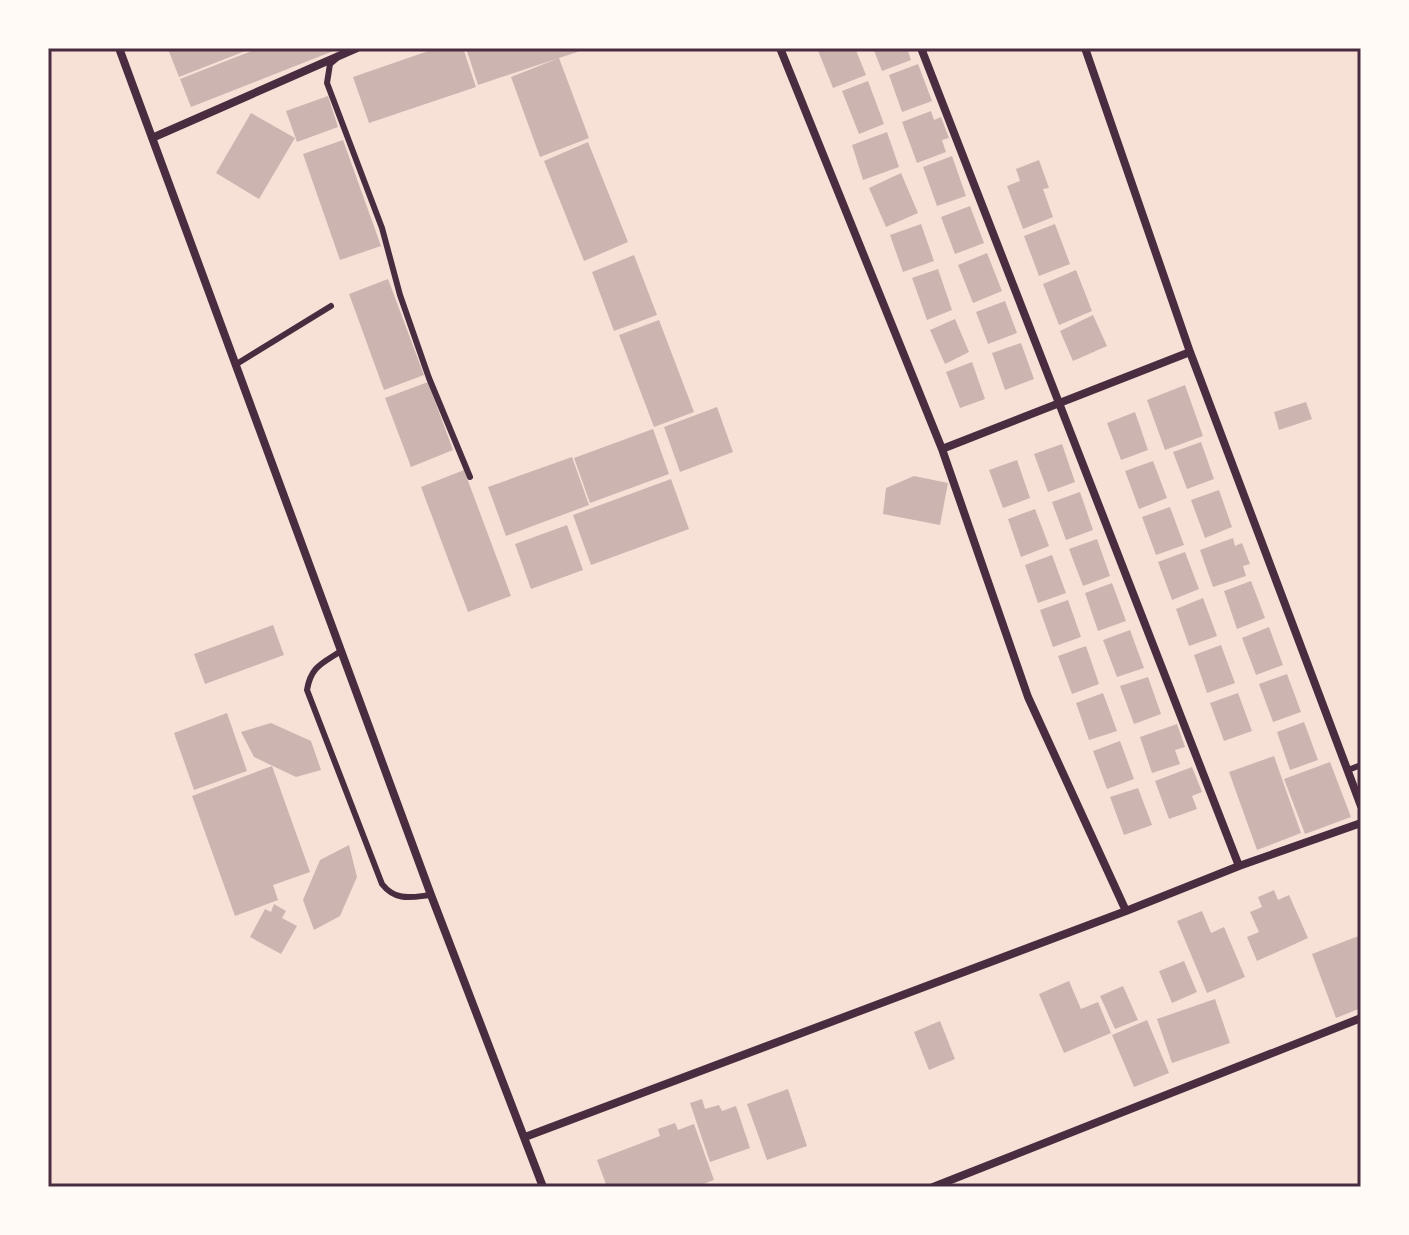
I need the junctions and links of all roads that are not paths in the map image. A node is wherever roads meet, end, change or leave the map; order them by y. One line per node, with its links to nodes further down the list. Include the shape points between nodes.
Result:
1 (119, 48): 7 (street)
2 (357, 48): 6 (street)
3 (780, 48): 12 (street)
4 (921, 48): 11 (street)
5 (1085, 48): 9 (street)
6 (345, 52): 7 (street); 13 (lane, via 330,64 327,83 382,228 429,378)
7 (152, 138): 10 (street)
8 (331, 306): 10 (lane)
9 (1190, 352): 11 (street); 16 (street)
10 (235, 365): 14 (street)
11 (1060, 403): 12 (street); 19 (street)
12 (942, 449): 21 (street, via 1028,697)
13 (470, 477)
14 (341, 651): 20 (street); 20 (lane, via 318,666 307,690 382,884 389,893 405,898)
15 (1361, 765): 16 (lane)
16 (1348, 770): 17 (street)
17 (1361, 806)
18 (1361, 823): 19 (street)
19 (1239, 866): 21 (street)
20 (431, 895): 23 (street)
21 (1126, 911): 23 (street)
22 (1361, 1018): 25 (street)
23 (525, 1137): 24 (street)
24 (543, 1187)
25 (933, 1187)

